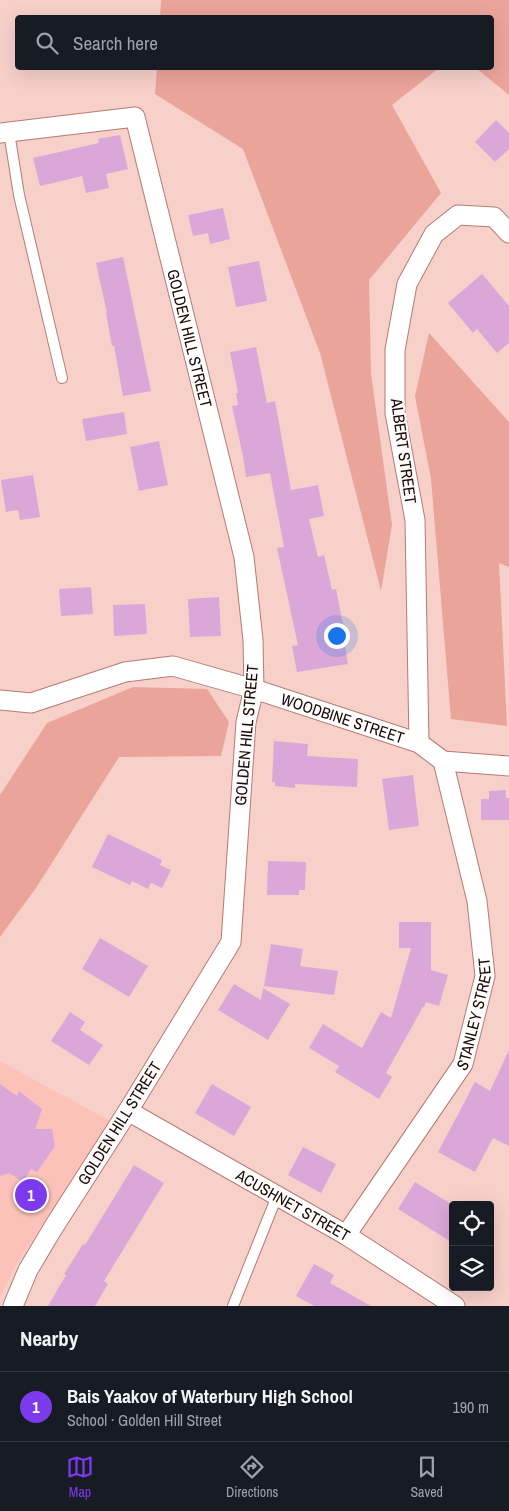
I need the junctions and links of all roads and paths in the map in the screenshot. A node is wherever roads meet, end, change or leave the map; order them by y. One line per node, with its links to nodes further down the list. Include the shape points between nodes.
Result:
1 (4, 133): 3 (lane); 4 (street, GOLDEN HILL STREET, via 135,117 244,557 253,640)
2 (509, 233): 6 (street, ALBERT STREET, via 494,217 458,215 434,234 407,284 395,350 396,413 415,520)
3 (62, 378)
4 (254, 689): 5 (street, WOODBINE STREET, via 173,666 125,672 31,703); 6 (street, WOODBINE STREET); 9 (street, GOLDEN HILL STREET, via 246,722 231,942)
5 (0, 700)
6 (420, 743): 7 (street, WOODBINE STREET)
7 (443, 761): 8 (street); 11 (street, STANLEY STREET, via 477,901 485,976 463,1064)
8 (509, 766)
9 (128, 1111): 10 (street, ACUSHNET STREET); 12 (street, GOLDEN HILL STREET, via 28,1270)
10 (277, 1196): 11 (street, ACUSHNET STREET); 13 (lane)
11 (346, 1235): 14 (street, ACUSHNET STREET)
12 (12, 1306)
13 (233, 1306)
14 (455, 1306)

